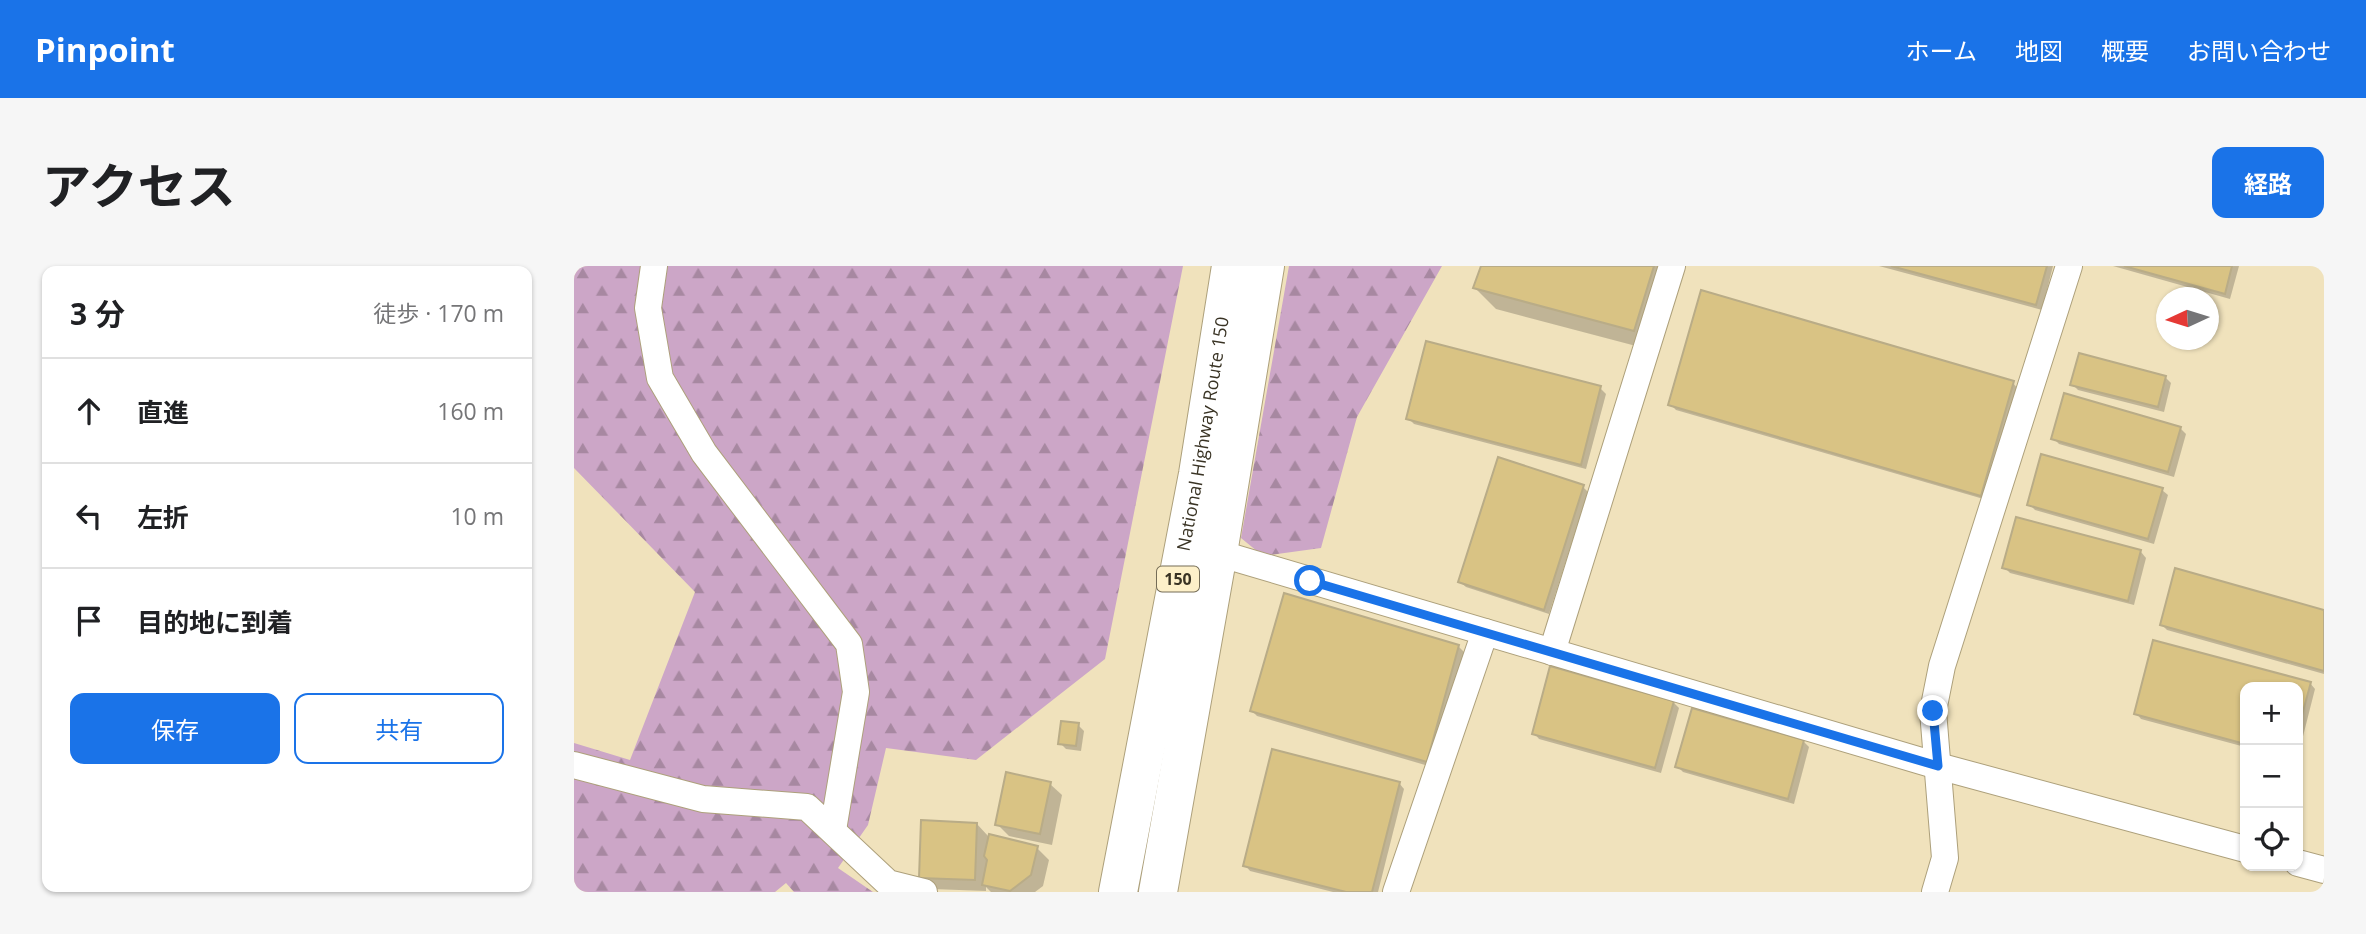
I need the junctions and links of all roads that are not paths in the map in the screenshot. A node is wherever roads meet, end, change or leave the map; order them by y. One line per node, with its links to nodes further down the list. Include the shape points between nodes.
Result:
1 (654, 266): 11 (street, via 648,308 660,378 704,453 849,644 856,692)
2 (1231, 266): 16 (highway, National Highway Route 150 / 150, via 1198,474)
3 (1265, 266): 6 (highway, National Highway Route 150 / 150)
4 (1672, 266): 8 (street)
5 (2069, 266): 10 (street, via 1942,666 1933,711)
6 (1218, 554): 7 (street); 17 (highway, National Highway Route 150 / 150)
7 (1485, 632): 8 (street); 18 (street)
8 (1552, 652): 10 (street)
9 (574, 765): 11 (street, via 703,799 807,807)
10 (1938, 766): 12 (street); 19 (street, via 1945,858)
11 (833, 830): 15 (street, via 888,883)
12 (2240, 848)
13 (2303, 864): 14 (street)
14 (2324, 870)
15 (924, 892)
16 (1118, 892)
17 (1158, 892)
18 (1396, 892)
19 (1935, 892)

